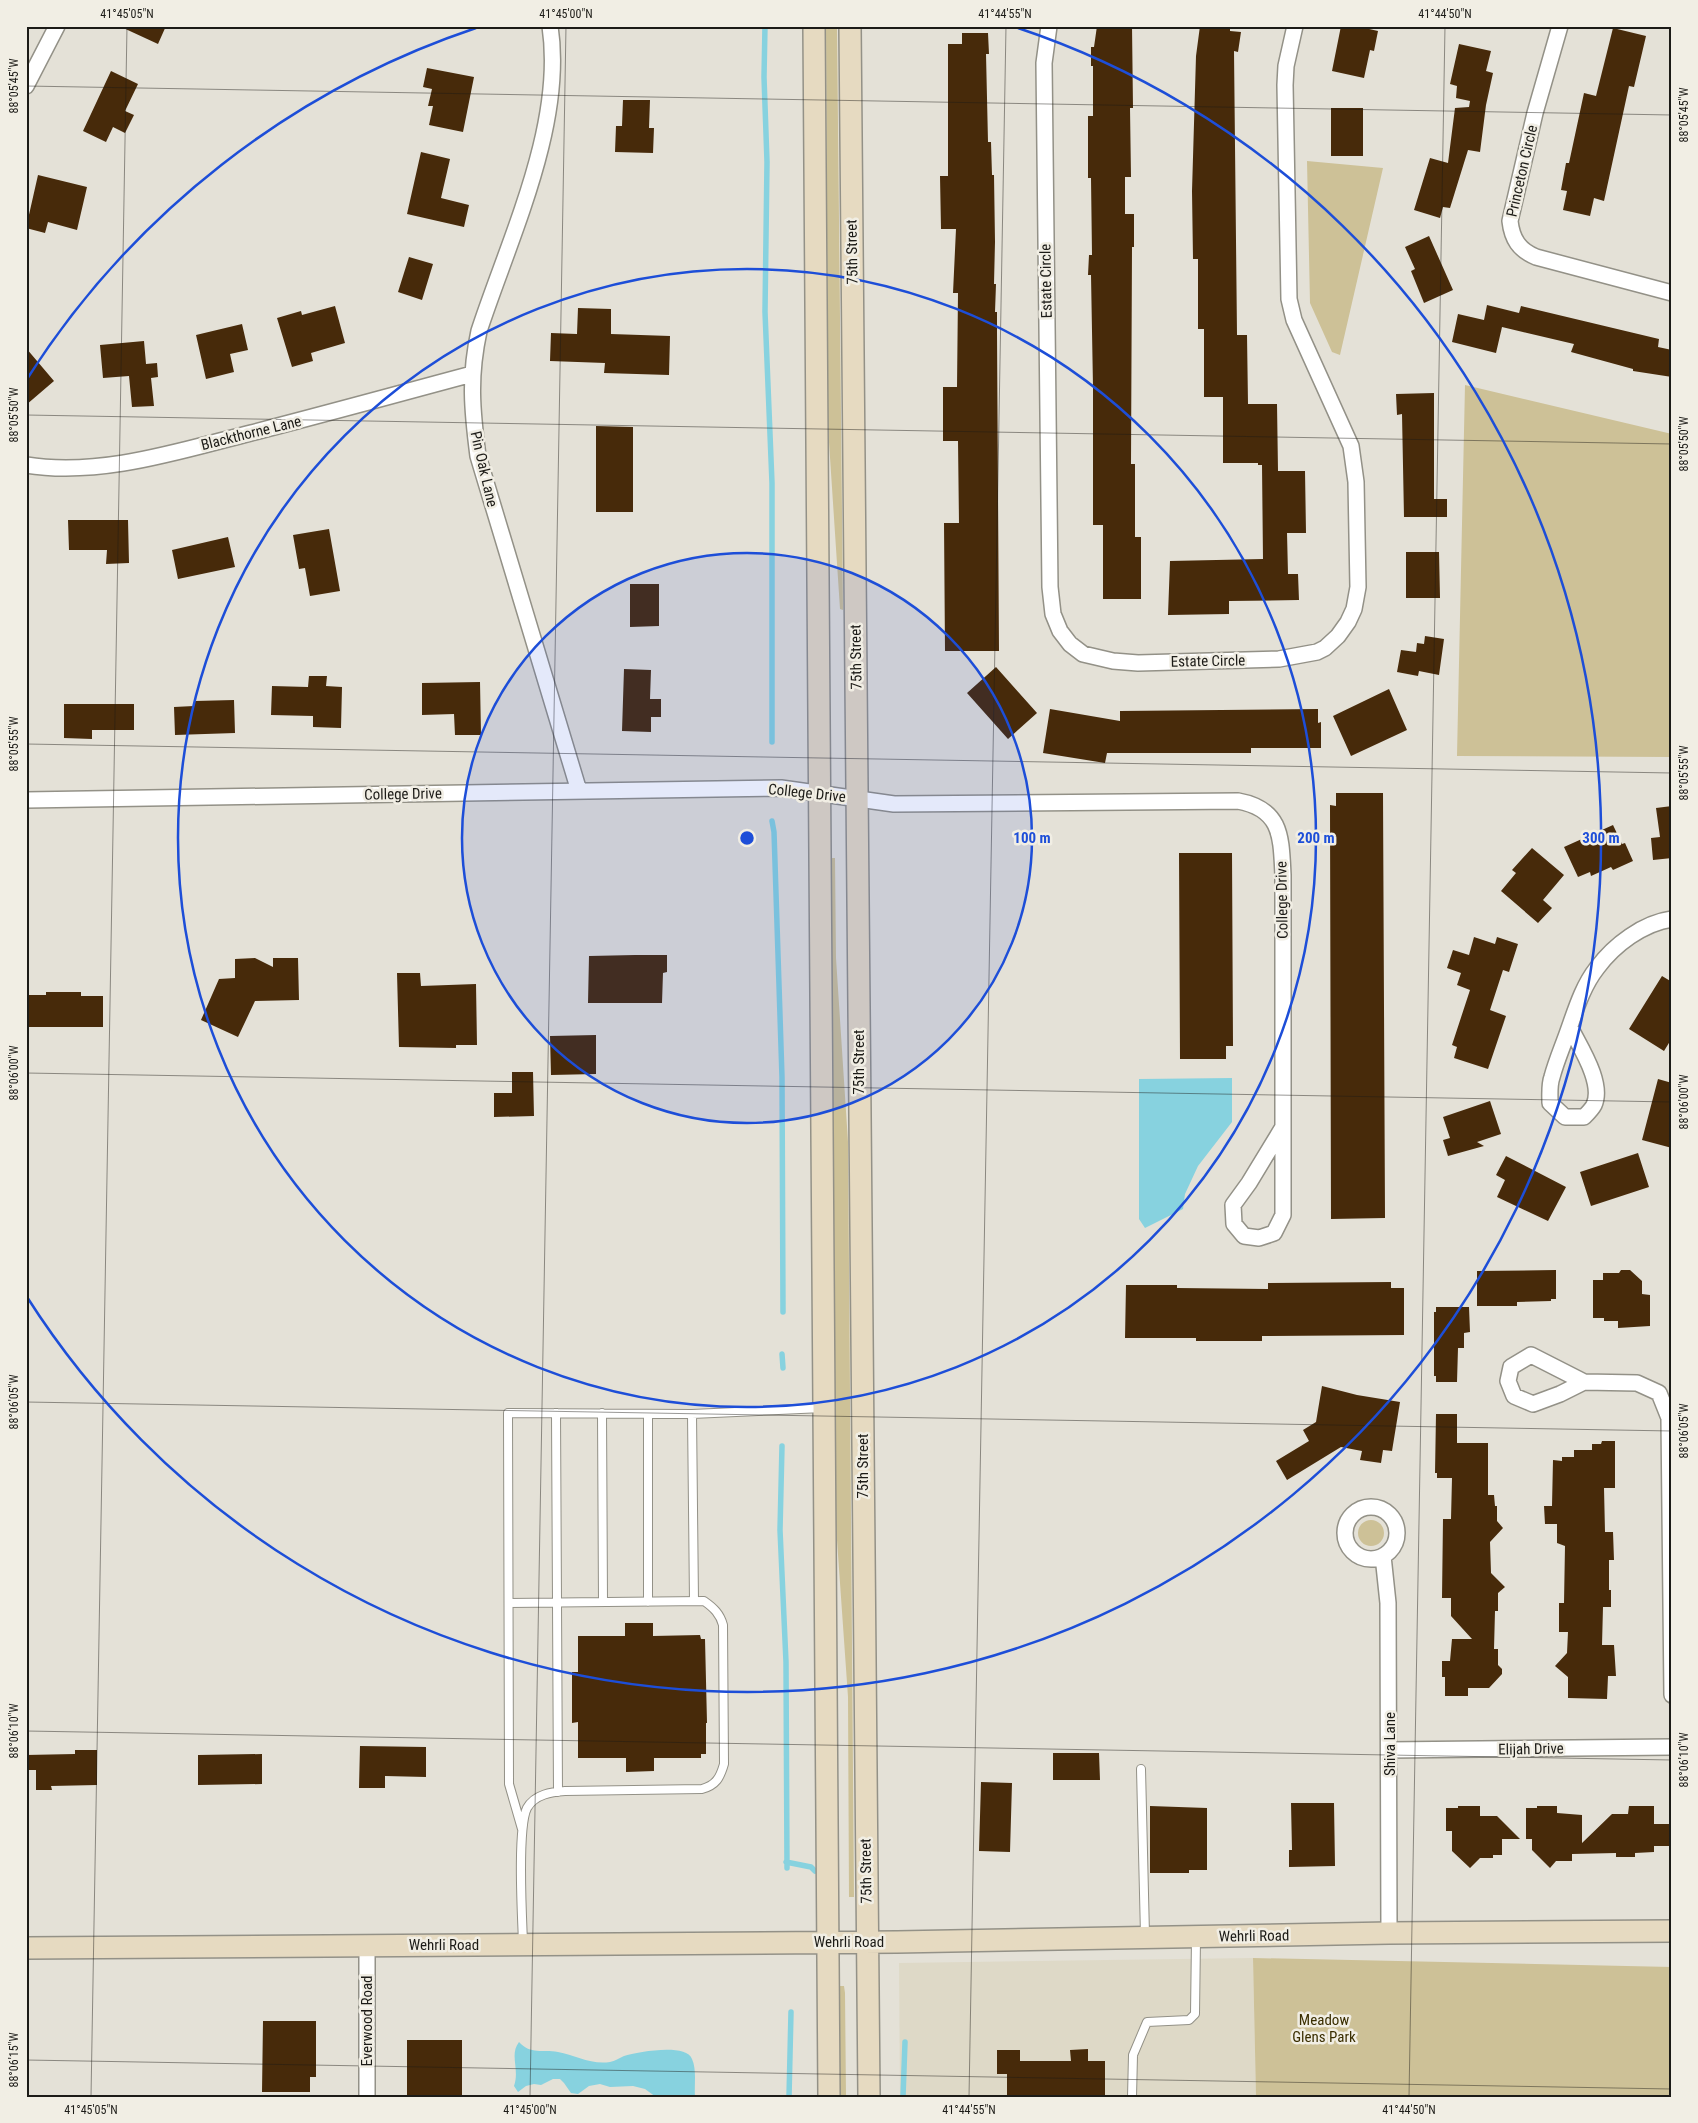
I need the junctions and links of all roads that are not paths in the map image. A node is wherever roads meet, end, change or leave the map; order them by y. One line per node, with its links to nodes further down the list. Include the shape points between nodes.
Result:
1 (57, 26): 8 (street)
2 (550, 26): 10 (street, Pin Oak Lane, via 549,108 542,147 479,331)
3 (814, 26): 13 (main road)
4 (850, 26): 14 (main road, 75th Street)
5 (1050, 26): 6 (street, Estate Circle, via 1044,63 1051,596 1060,631 1083,654 1138,662 1279,659 1306,655 1325,648 1338,636 1348,622 1356,600 1356,482 1351,446 1294,320 1289,299 1285,85)
6 (1295, 26)
7 (1560, 26): 9 (street, Princeton Circle, via 1522,167 1510,221 1512,234 1516,243 1536,257)
8 (26, 86)
9 (1672, 293)
10 (472, 374): 11 (street, Blackthorne Lane, via 168,454 67,468); 12 (street, Pin Oak Lane, via 471,407 478,456)
11 (26, 465)
12 (579, 791): 13 (street, College Drive, via 781,788); 15 (street, College Drive)
13 (819, 793): 14 (street, College Drive); 20 (main road)
14 (857, 799): 18 (street, College Drive, via 894,804 1238,801 1264,810 1278,828 1281,840); 42 (main road, 75th Street)
15 (26, 800)
16 (1672, 919): 17 (street, via 1634,934 1596,968)
17 (1570, 1027): 17 (street, via 1551,1078 1550,1103 1565,1117 1584,1118 1594,1105 1596,1085)
18 (1283, 1127): 18 (street, College Drive, via 1283,1215 1274,1233 1259,1238 1244,1236 1234,1224 1233,1205)
19 (1584, 1382): 19 (street, via 1531,1355 1511,1367 1508,1380 1514,1396 1533,1404); 31 (street, via 1637,1383 1658,1393 1670,1418)
20 (823, 1408): 24 (lane); 41 (main road)
21 (556, 1413): 22 (lane); 29 (lane); 30 (lane, via 508,1413)
22 (602, 1413): 23 (lane); 26 (lane)
23 (648, 1414): 24 (lane); 27 (lane)
24 (692, 1414): 28 (lane)
25 (1383, 1556): 33 (street, Shiva Lane, via 1388,1603)
26 (603, 1602): 27 (lane); 29 (lane)
27 (648, 1602): 28 (lane)
28 (694, 1602): 35 (lane, via 704,1601 714,1608 723,1626 724,1764 721,1777 713,1786 702,1789)
29 (557, 1603): 30 (lane); 35 (lane)
30 (509, 1604): 36 (lane, via 509,1784)
31 (1672, 1694)
32 (1672, 1747): 33 (street, Elijah Drive)
33 (1390, 1750): 38 (street, Shiva Lane)
34 (1142, 1769): 40 (lane)
35 (558, 1792): 36 (lane, via 536,1799 528,1807)
36 (522, 1829): 43 (lane)
37 (1672, 1931): 38 (main road, Wehrli Road)
38 (1389, 1933): 39 (main road, Wehrli Road)
39 (1196, 1937): 40 (main road, Wehrli Road); 49 (lane, via 1195,2014 1189,2020 1147,2022 1133,2055)
40 (1145, 1938): 42 (main road, Wehrli Road)
41 (827, 1942): 42 (main road, Wehrli Road); 43 (main road, Wehrli Road); 47 (main road)
42 (867, 1942): 48 (main road, 75th Street)
43 (523, 1944): 44 (main road, Wehrli Road)
44 (367, 1945): 45 (main road, Wehrli Road); 46 (street, Everwood Road)
45 (26, 1948)
46 (367, 2097)
47 (829, 2097)
48 (869, 2097)
49 (1132, 2097)

